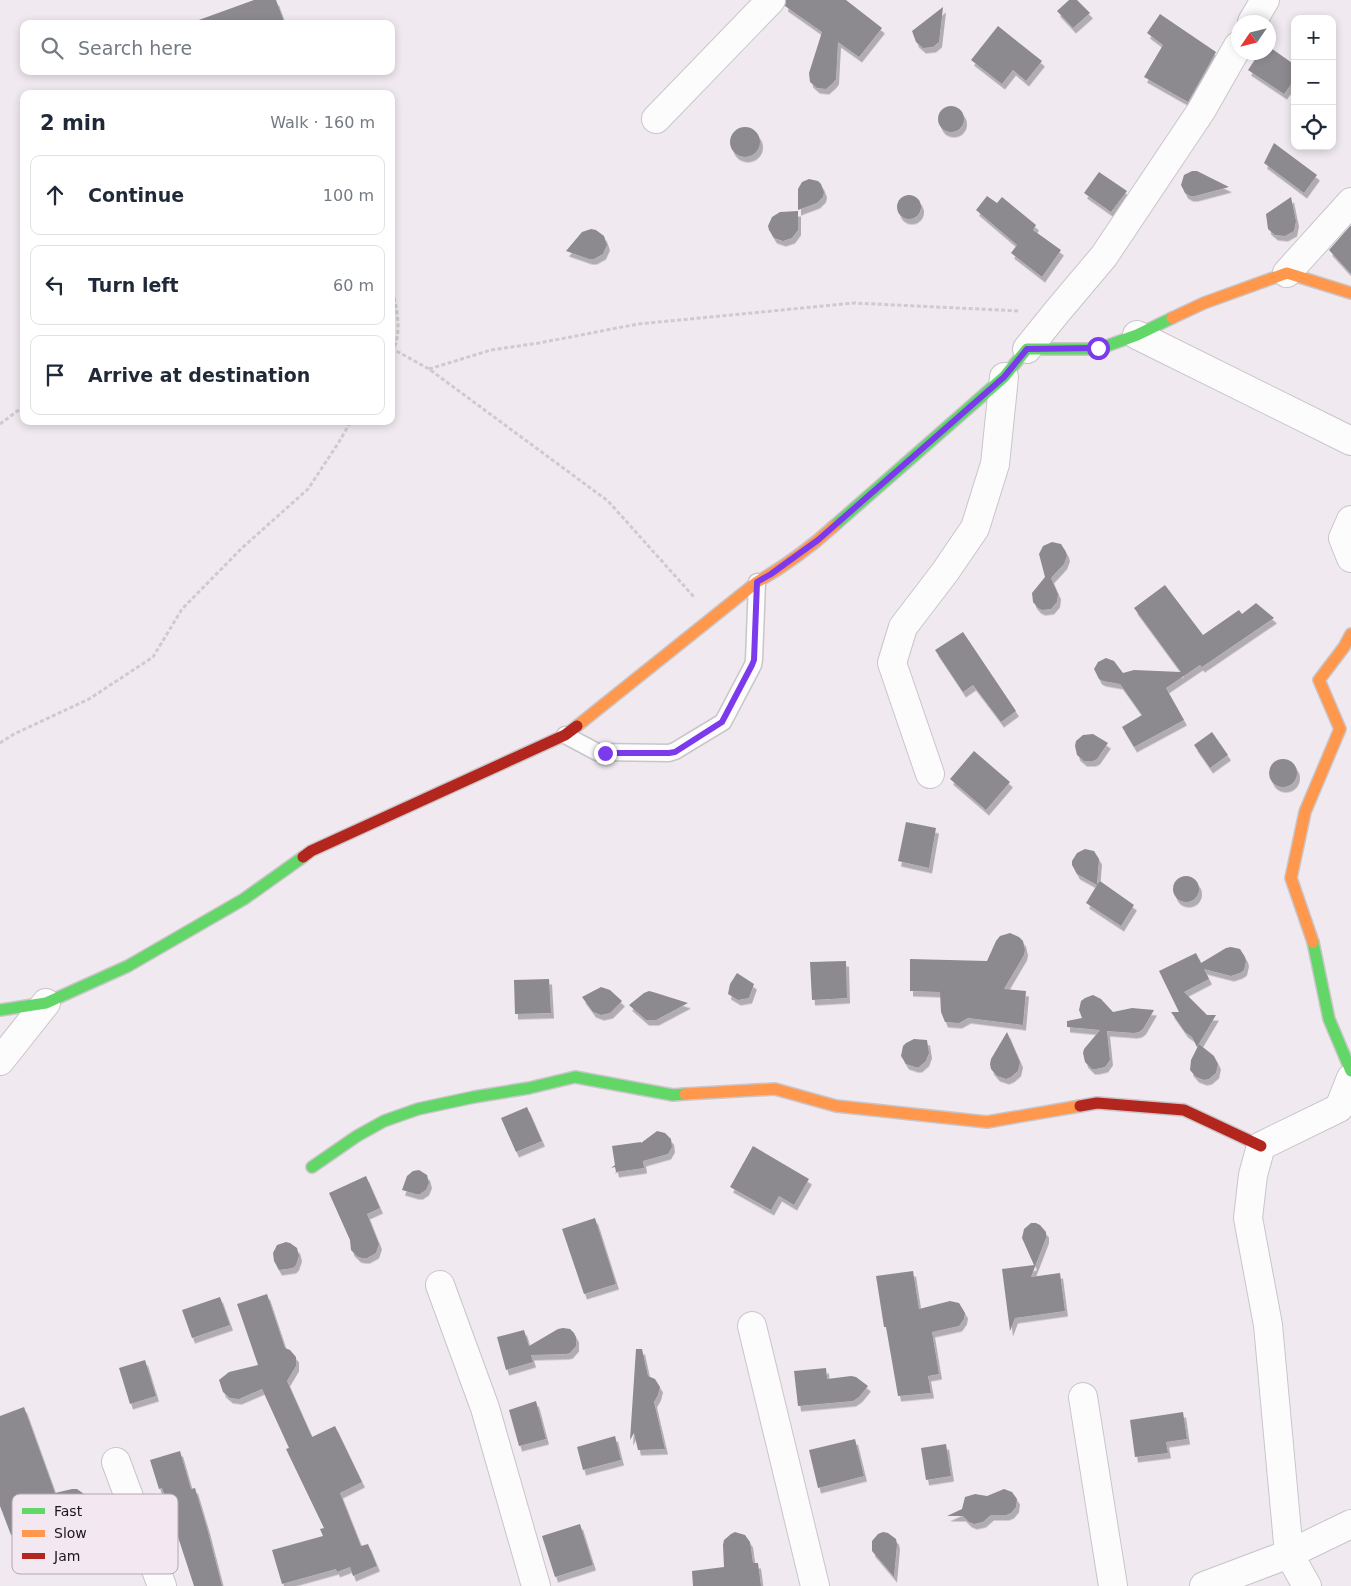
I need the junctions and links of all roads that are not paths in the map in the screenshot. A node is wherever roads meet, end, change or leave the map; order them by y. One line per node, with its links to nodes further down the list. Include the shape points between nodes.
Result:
1 (771, 0): 3 (street)
2 (1231, 58): 8 (street, via 1201,111 1104,256)
3 (656, 119)
4 (1351, 202): 5 (street)
5 (1287, 273): 6 (street); 7 (street, via 1204,303)
6 (1351, 292)
7 (1137, 335): 8 (street, via 1098,348); 10 (street)
8 (1027, 349): 9 (street)
9 (1004, 377): 13 (street, via 818,540); 16 (street, via 995,464 974,528 903,627 892,664)
10 (1351, 441)
11 (1351, 520): 12 (street, via 1343,538)
12 (1351, 558)
13 (757, 582): 15 (street); 15 (lane, via 754,660 722,722 669,753 598,752)
14 (1351, 634): 20 (street, via 1319,680 1340,729 1304,812 1291,878 1313,942 1329,1018)
15 (565, 735): 17 (street, via 311,852 244,899 128,966)
16 (930, 774)
17 (46, 1003): 18 (street); 19 (street)
18 (0, 1010)
19 (0, 1061)
20 (1351, 1071)
21 (1351, 1078): 22 (street, via 1339,1108)
22 (1261, 1146): 23 (street, via 1184,1110 1097,1103 986,1122 836,1106 775,1089 673,1095 575,1077 418,1109 384,1121); 30 (street, via 1253,1175 1248,1218 1268,1325)
23 (312, 1167)
24 (440, 1285): 33 (street, via 485,1408)
25 (752, 1326): 34 (street)
26 (1083, 1397): 35 (street)
27 (116, 1462): 28 (street)
28 (128, 1494)
29 (1351, 1524): 30 (street)
30 (1289, 1554): 36 (street); 37 (street)
31 (158, 1574): 32 (street)
32 (162, 1586)
33 (536, 1586)
34 (815, 1586)
35 (1113, 1586)
36 (1204, 1586)
37 (1307, 1586)

